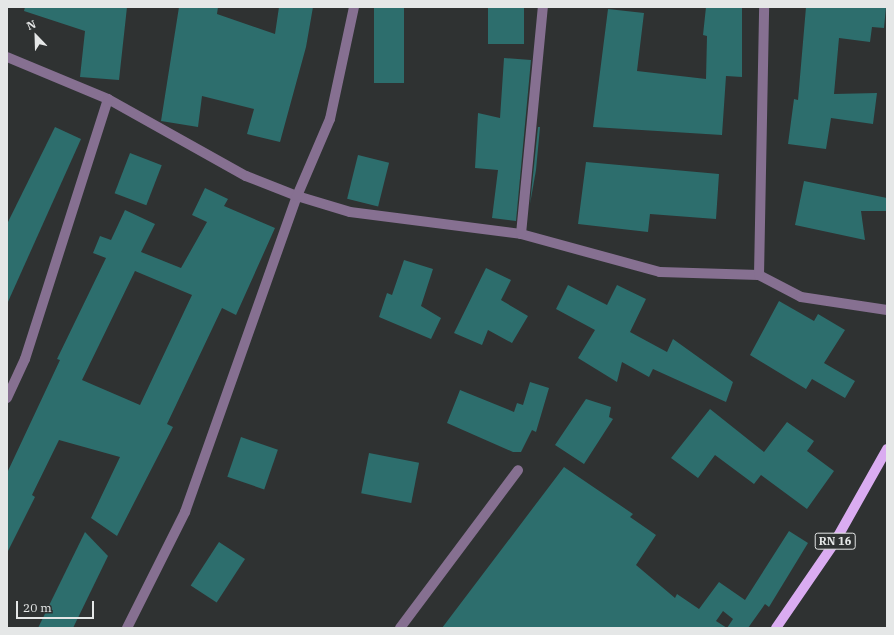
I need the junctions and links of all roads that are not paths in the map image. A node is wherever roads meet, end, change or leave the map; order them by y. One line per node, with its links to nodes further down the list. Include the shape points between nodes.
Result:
1 (354, 7): 6 (street, via 330,119)
2 (543, 7): 7 (street)
3 (764, 7): 8 (street)
4 (7, 57): 5 (street)
5 (108, 99): 6 (street, via 246,176); 10 (street, via 25,359)
6 (297, 196): 7 (street, via 350,212); 13 (street, via 185,512)
7 (521, 234): 8 (street, via 660,272)
8 (760, 275): 9 (street, via 801,297)
9 (887, 310)
10 (7, 398)
11 (887, 449): 15 (main road, RN 16, via 833,545)
12 (518, 470): 14 (street)
13 (126, 628)
14 (400, 628)
15 (776, 628)

